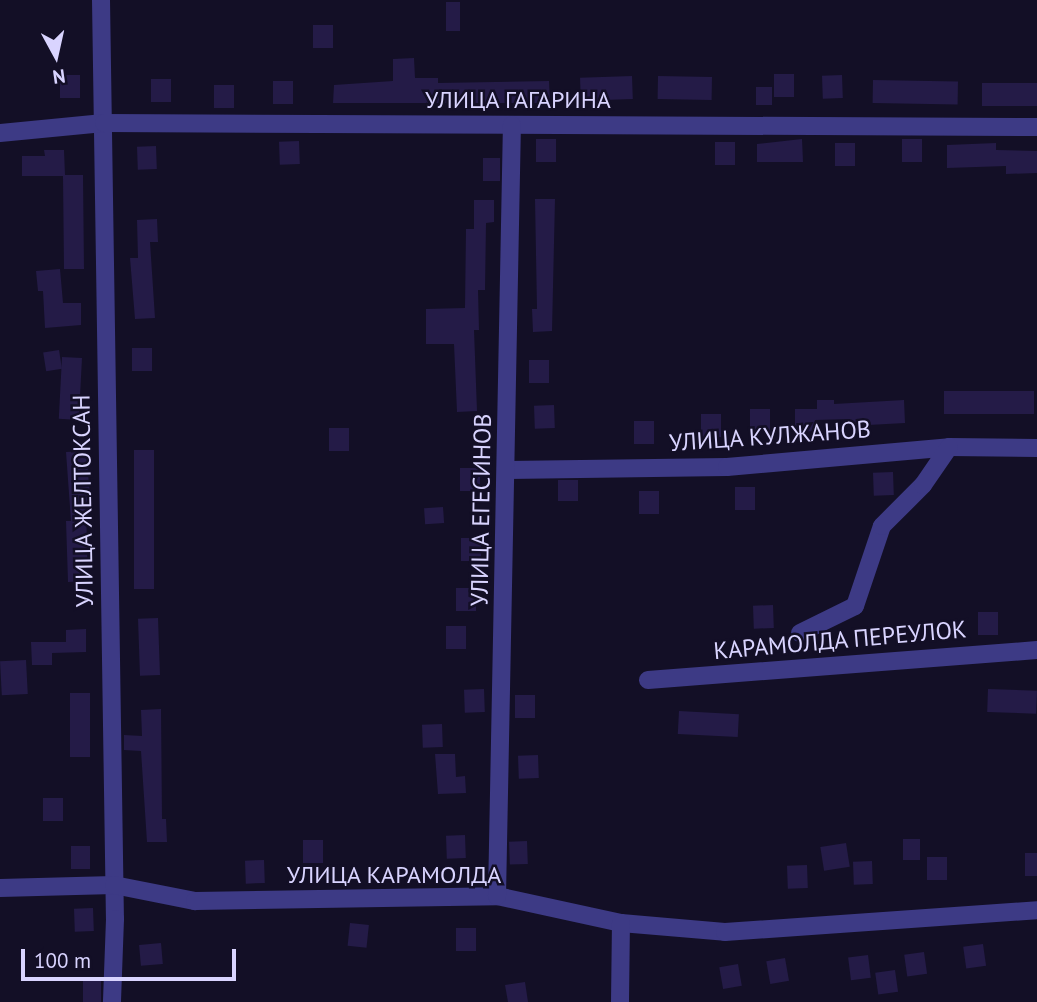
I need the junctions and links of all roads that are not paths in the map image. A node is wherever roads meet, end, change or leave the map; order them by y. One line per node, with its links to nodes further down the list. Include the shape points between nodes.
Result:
1 (101, 0): 2 (street, УЛИЦА ЖЕЛТОКСАН)
2 (104, 123): 3 (street, УЛИЦА ГАГАРИНА); 5 (street, УЛИЦА ГАГАРИНА); 12 (street, УЛИЦА ЖЕЛТОКСАН)
3 (512, 125): 4 (street, УЛИЦА ГАГАРИНА); 8 (street, УЛИЦА ЕГЕСИНОВ)
4 (1037, 127)
5 (0, 132)
6 (949, 447): 7 (street, УЛИЦА КУЛЖАНОВ); 8 (street, УЛИЦА КУЛЖАНОВ, via 727,467); 9 (street, via 923,485 882,526 855,606)
7 (1037, 448)
8 (507, 470): 14 (street, УЛИЦА ЕГЕСИНОВ)
9 (800, 633)
10 (1037, 650): 11 (street, КАРАМОЛДА ПЕРЕУЛОК)
11 (648, 680)
12 (114, 885): 13 (street, УЛИЦА КАРАМОЛДА); 14 (street, УЛИЦА КАРАМОЛДА, via 195,901); 17 (street, УЛИЦА ЖЕЛТОКСАН)
13 (0, 888)
14 (497, 896): 16 (street, УЛИЦА КАРАМОЛДА)
15 (1037, 910): 16 (street, УЛИЦА КАРАМОЛДА, via 724,932)
16 (621, 923): 18 (street)
17 (112, 1002)
18 (620, 1002)

